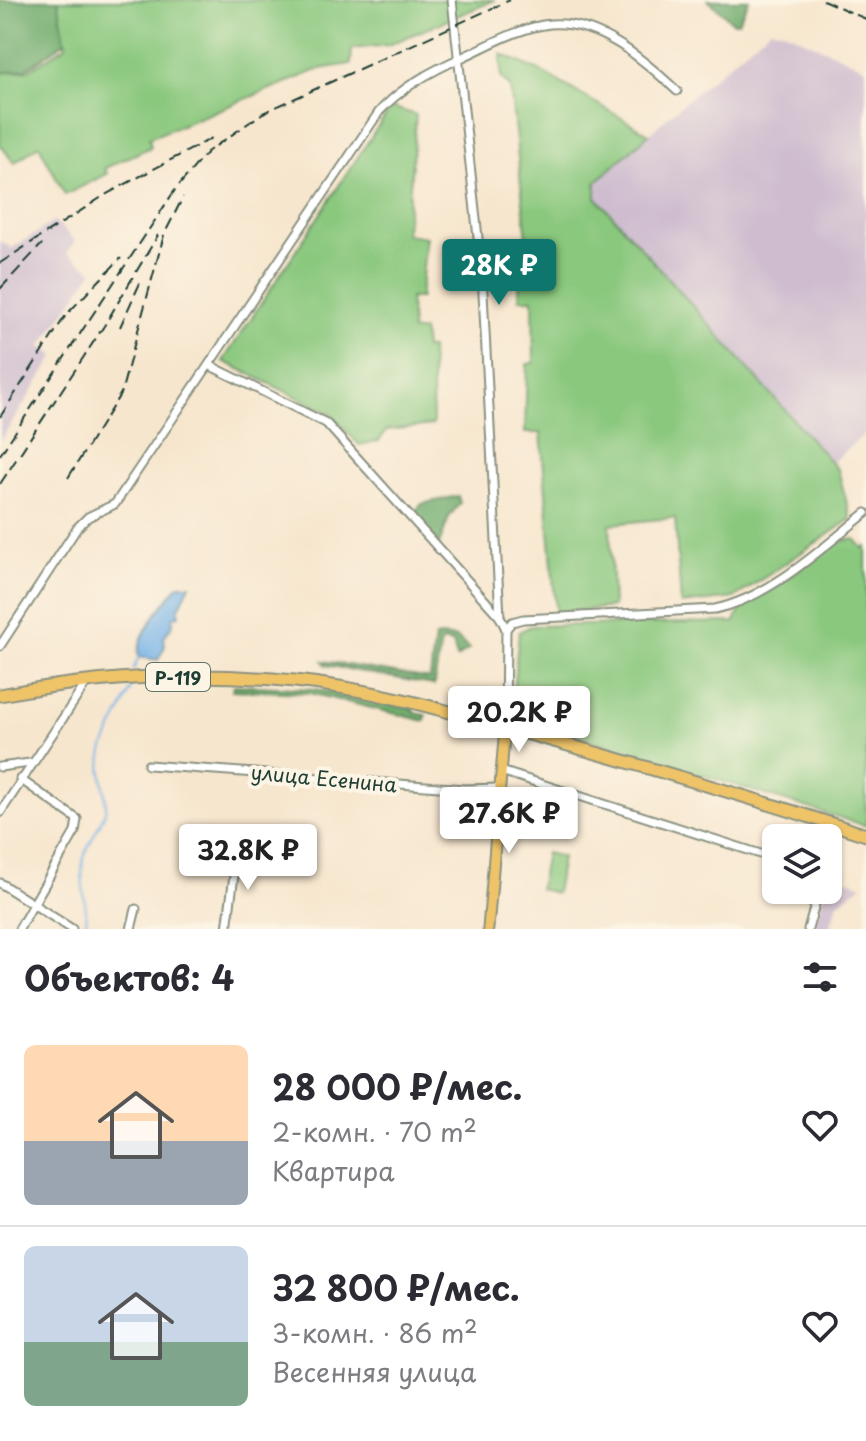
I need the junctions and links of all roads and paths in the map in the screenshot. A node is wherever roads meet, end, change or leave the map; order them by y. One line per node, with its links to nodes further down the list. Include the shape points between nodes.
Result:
1 (452, 0): 2 (street)
2 (459, 58): 3 (street, via 551,24 585,28 617,43); 4 (street, via 396,93 379,112); 6 (street, via 482,274)
3 (677, 91)
4 (209, 365): 6 (street, via 326,423); 8 (street, via 115,504 77,528)
5 (866, 513): 7 (street, via 734,605 523,619)
6 (500, 617): 7 (street)
7 (506, 629): 11 (street)
8 (0, 646)
9 (89, 679): 10 (highway, Р-119); 11 (highway, Р-119, via 296,681); 12 (street)
10 (0, 695)
11 (505, 727): 15 (main road); 19 (highway, Р-119)
12 (30, 763): 14 (street); 16 (street)
13 (148, 765): 17 (street, улица Есенина)
14 (0, 767)
15 (501, 771): 17 (main road); 21 (street)
16 (20, 779): 18 (street); 24 (street, via 77,819 75,832)
17 (499, 788): 30 (main road)
18 (0, 813)
19 (866, 835)
20 (237, 852): 29 (street)
21 (762, 855)
22 (0, 883): 24 (street)
23 (815, 904): 31 (street)
24 (34, 905): 26 (street); 27 (street)
25 (136, 909): 28 (street)
26 (19, 929)
27 (72, 929)
28 (131, 929)
29 (227, 929)
30 (488, 929)
31 (808, 929)

